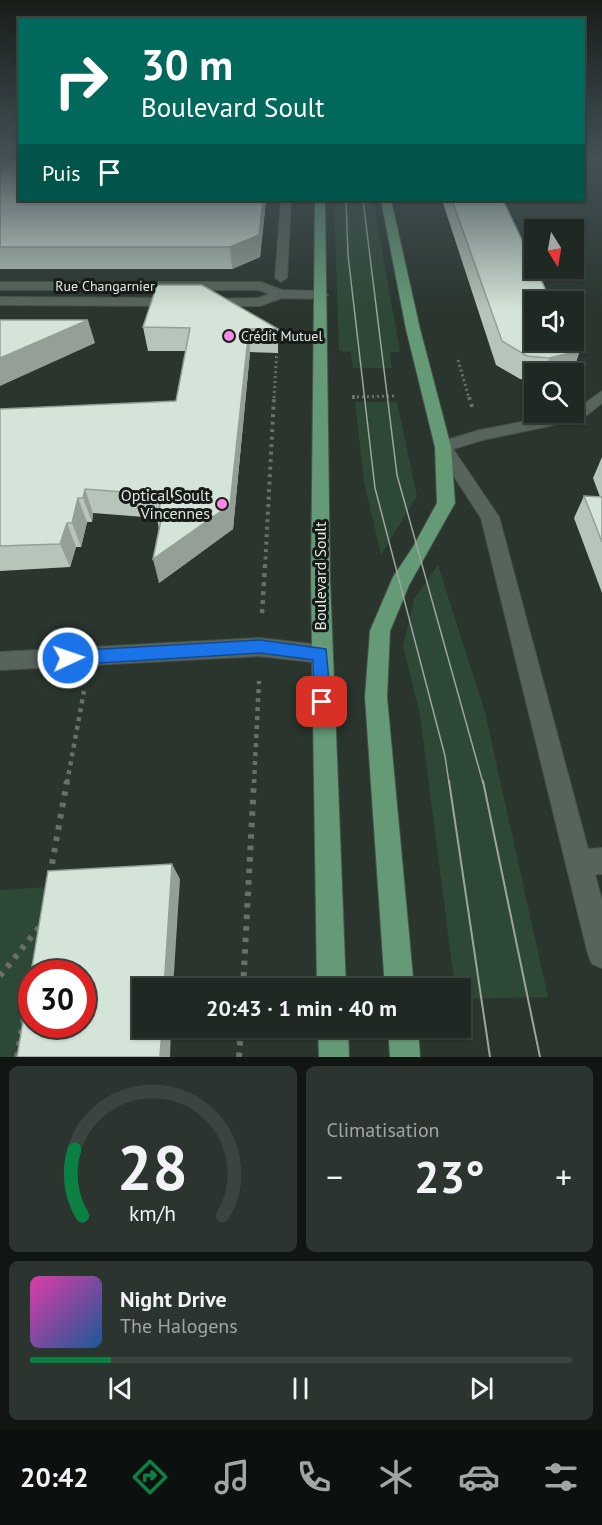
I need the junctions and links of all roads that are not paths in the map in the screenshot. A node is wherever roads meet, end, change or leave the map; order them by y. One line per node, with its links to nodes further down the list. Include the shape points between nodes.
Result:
1 (285, 211): 4 (street)
2 (320, 211): 7 (main road, Boulevard Soult)
3 (388, 211): 10 (main road)
4 (281, 278)
5 (0, 286): 6 (street, Rue Changarnier, via 261,286)
6 (280, 294): 7 (street, Rue Changarnier); 8 (street, Rue Changarnier, via 260,303)
7 (322, 295): 11 (main road, Boulevard Soult)
8 (0, 301)
9 (602, 396): 10 (street, via 577,416 480,435)
10 (443, 447): 13 (street, via 490,517); 16 (main road, via 446,502 400,582 380,631 376,697)
11 (321, 654): 12 (street, via 260,646); 15 (main road, Boulevard Soult)
12 (0, 661)
13 (591, 862): 14 (street)
14 (602, 954)
15 (332, 978)
16 (399, 978)
17 (333, 1038): 19 (main road)
18 (404, 1038): 20 (main road)
19 (334, 1057)
20 (405, 1057)

